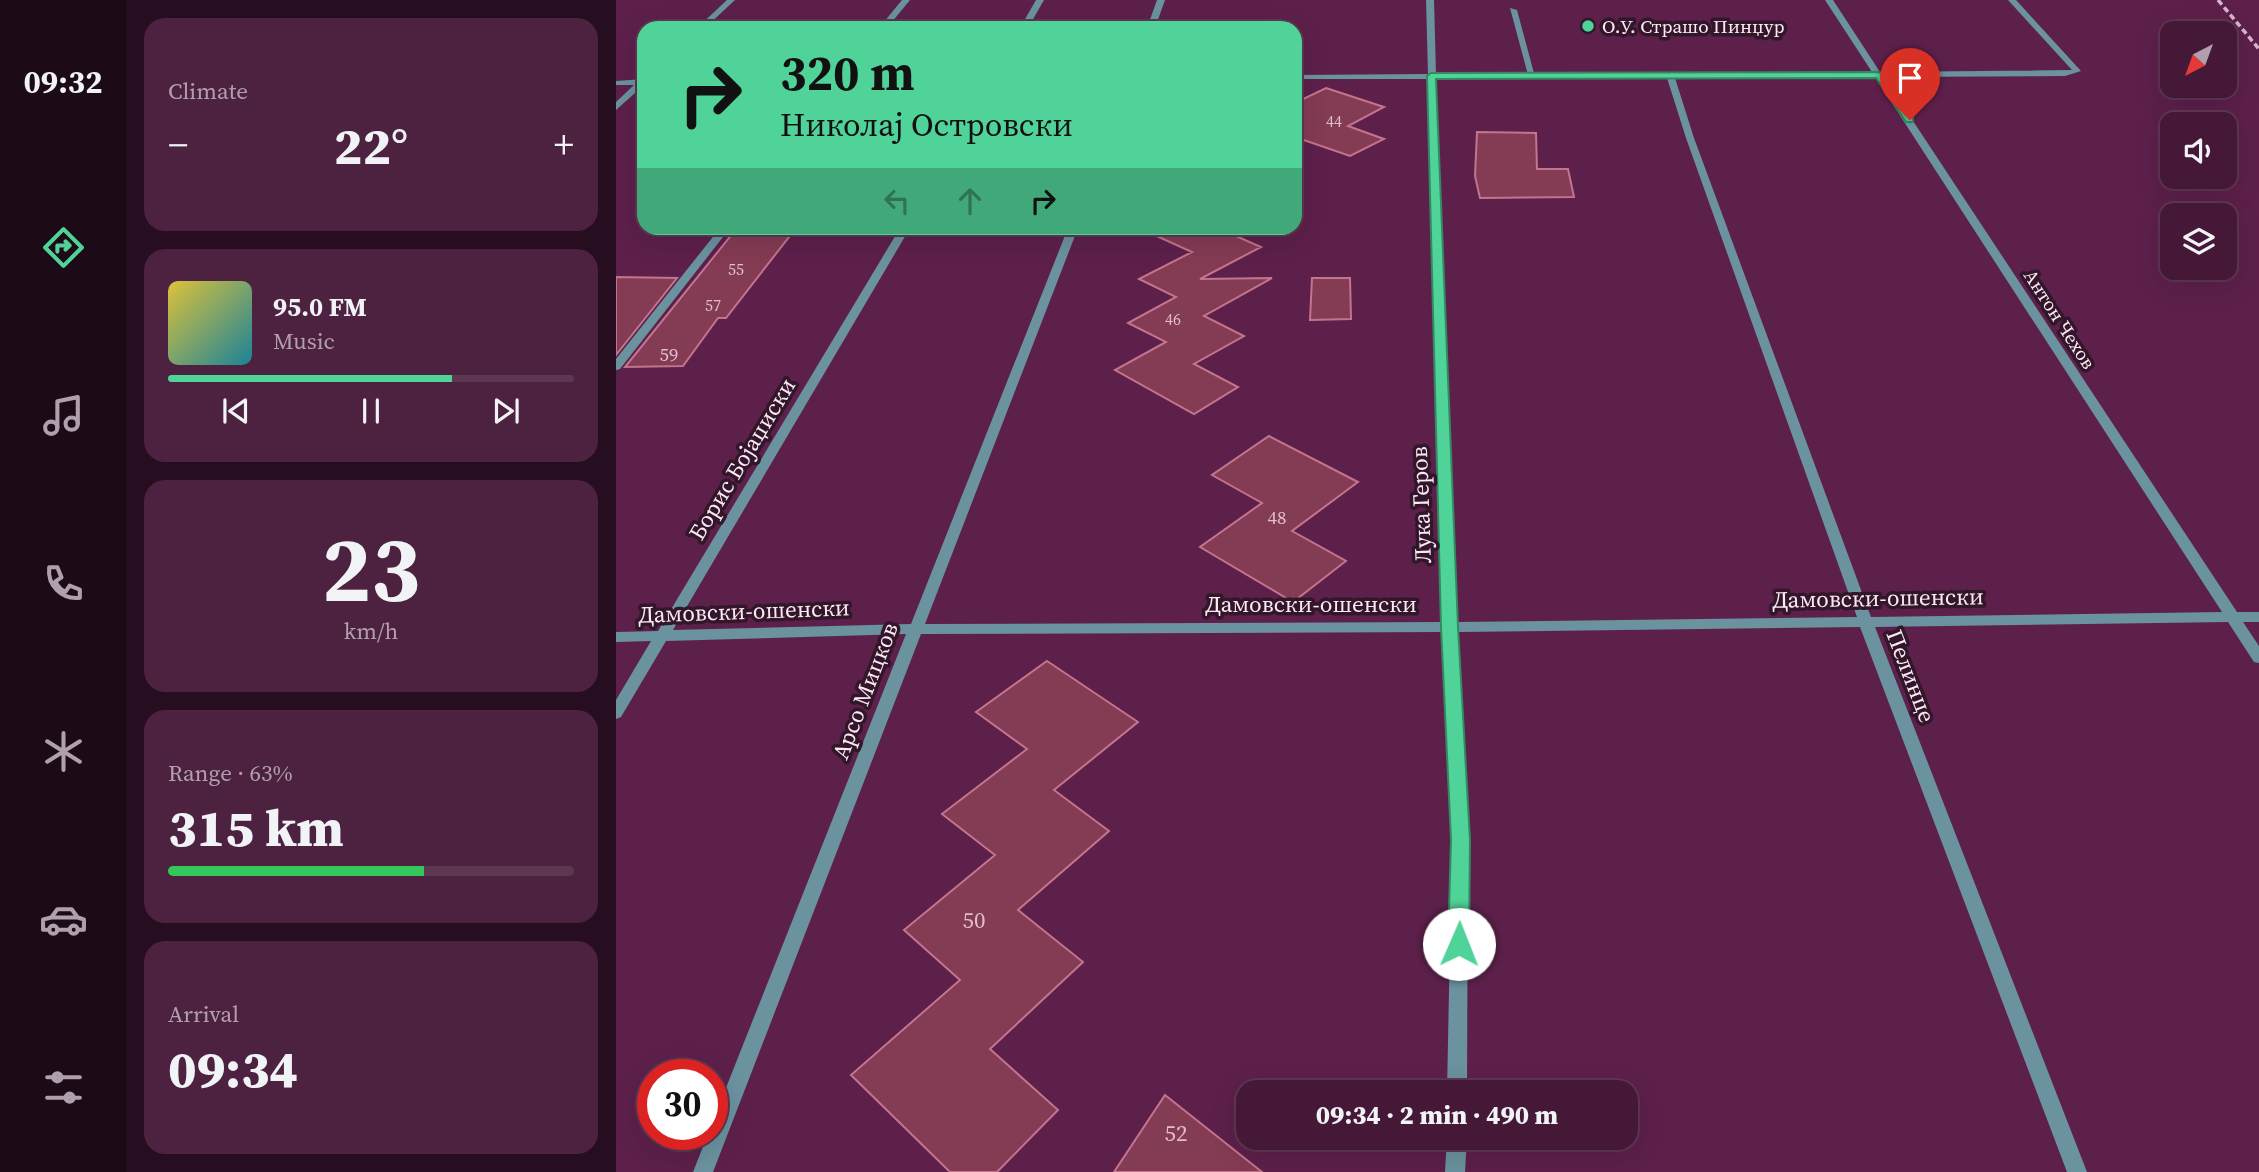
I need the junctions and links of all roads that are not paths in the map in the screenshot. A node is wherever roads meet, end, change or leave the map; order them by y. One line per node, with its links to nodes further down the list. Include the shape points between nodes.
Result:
1 (731, 0): 9 (street)
2 (906, 0): 10 (street)
3 (1040, 0): 11 (street)
4 (1161, 0): 12 (street)
5 (1430, 0): 16 (street, Лука Геров)
6 (1829, 0): 15 (street, Антон Чехов)
7 (2012, 0): 15 (street, via 2077,71)
8 (1513, 10): 14 (street)
9 (708, 21)
10 (889, 21)
11 (1028, 21)
12 (1154, 21)
13 (1670, 74): 14 (street); 15 (street); 28 (street, Пелинце)
14 (1532, 75): 16 (street)
15 (1878, 75): 26 (street, Антон Чехов)
16 (1431, 76): 17 (street); 29 (street, Лука Геров)
17 (1302, 77)
18 (637, 82): 19 (street)
19 (616, 83)
20 (637, 88): 21 (street)
21 (616, 107)
22 (720, 235): 25 (street)
23 (901, 235): 32 (street, Борис Бојаџиски)
24 (1070, 235): 30 (street, Арсо Мицков)
25 (616, 367)
26 (2232, 617): 27 (street, Дамовски-ошенски); 28 (street, Дамовски-ошенски); 33 (street, Антон Чехов)
27 (2259, 617)
28 (1865, 620): 29 (street, Дамовски-ошенски); 39 (street, Пелинце)
29 (1449, 627): 30 (street, Дамовски-ошенски); 35 (street, Лука Геров, via 1460,840)
30 (914, 629): 32 (street, Дамовски-ошенски); 37 (street, Арсо Мицков)
31 (616, 637): 32 (street, Дамовски-ошенски)
32 (659, 637): 34 (street, Борис Бојаџиски)
33 (2259, 658)
34 (616, 713)
35 (1457, 1080)
36 (1456, 1150): 38 (street)
37 (703, 1172)
38 (1455, 1172)
39 (2077, 1172)

